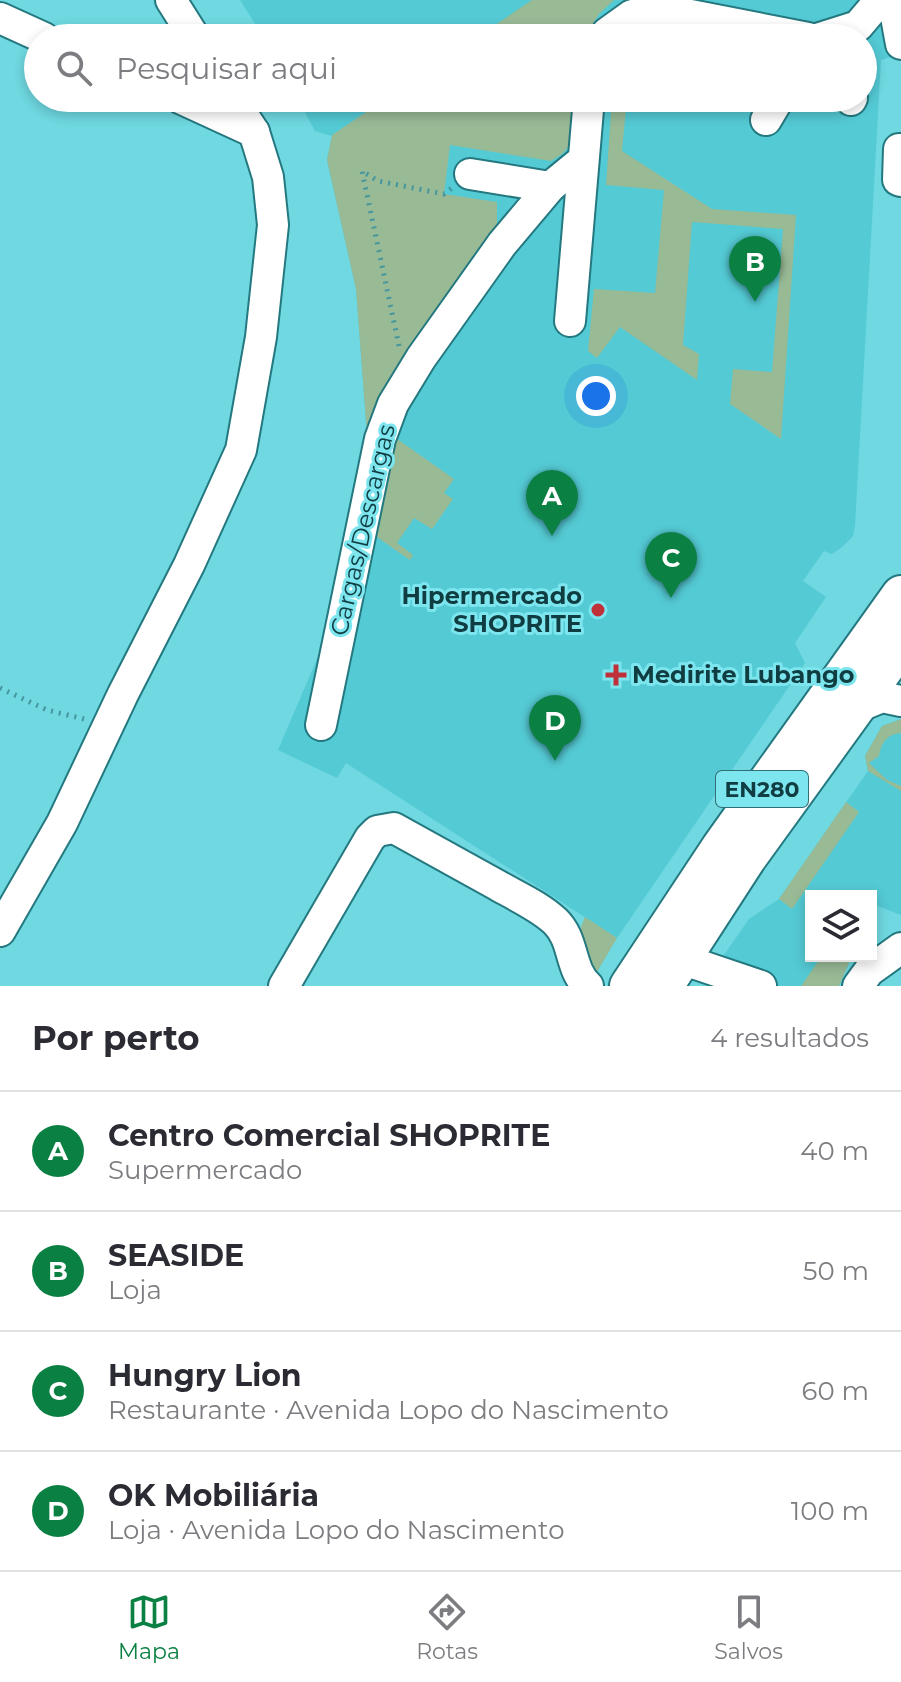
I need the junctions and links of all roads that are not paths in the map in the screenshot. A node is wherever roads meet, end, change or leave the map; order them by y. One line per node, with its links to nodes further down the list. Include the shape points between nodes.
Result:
1 (171, 0): 5 (street)
2 (880, 0): 8 (street)
3 (893, 0): 10 (street)
4 (0, 18): 9 (street)
5 (186, 24)
6 (620, 24): 7 (street, via 632,15 665,10)
7 (732, 24)
8 (864, 24)
9 (24, 29)
10 (900, 44): 11 (street)
11 (901, 52)
12 (210, 112): 15 (street)
13 (241, 112): 15 (street)
14 (588, 112): 17 (street)
15 (254, 132): 27 (street, via 268,177 273,225 241,450 62,823)
16 (900, 141): 19 (street)
17 (583, 160): 20 (street, Cargas/Descargas); 21 (street)
18 (470, 174): 20 (street)
19 (901, 181)
20 (550, 187): 26 (street, Cargas/Descargas, via 502,244 393,404 380,439)
21 (570, 321)
22 (901, 595): 32 (main road, EN280)
23 (901, 645): 25 (main road, EN280)
24 (901, 701): 25 (street, via 882,697)
25 (855, 708): 29 (main road, EN280, via 747,858)
26 (321, 725)
27 (0, 931)
28 (901, 948): 34 (street)
29 (676, 975): 33 (street)
30 (581, 984): 31 (street, via 569,939 556,922 394,828 370,838)
31 (284, 986)
32 (629, 986)
33 (761, 986)
34 (858, 986)

